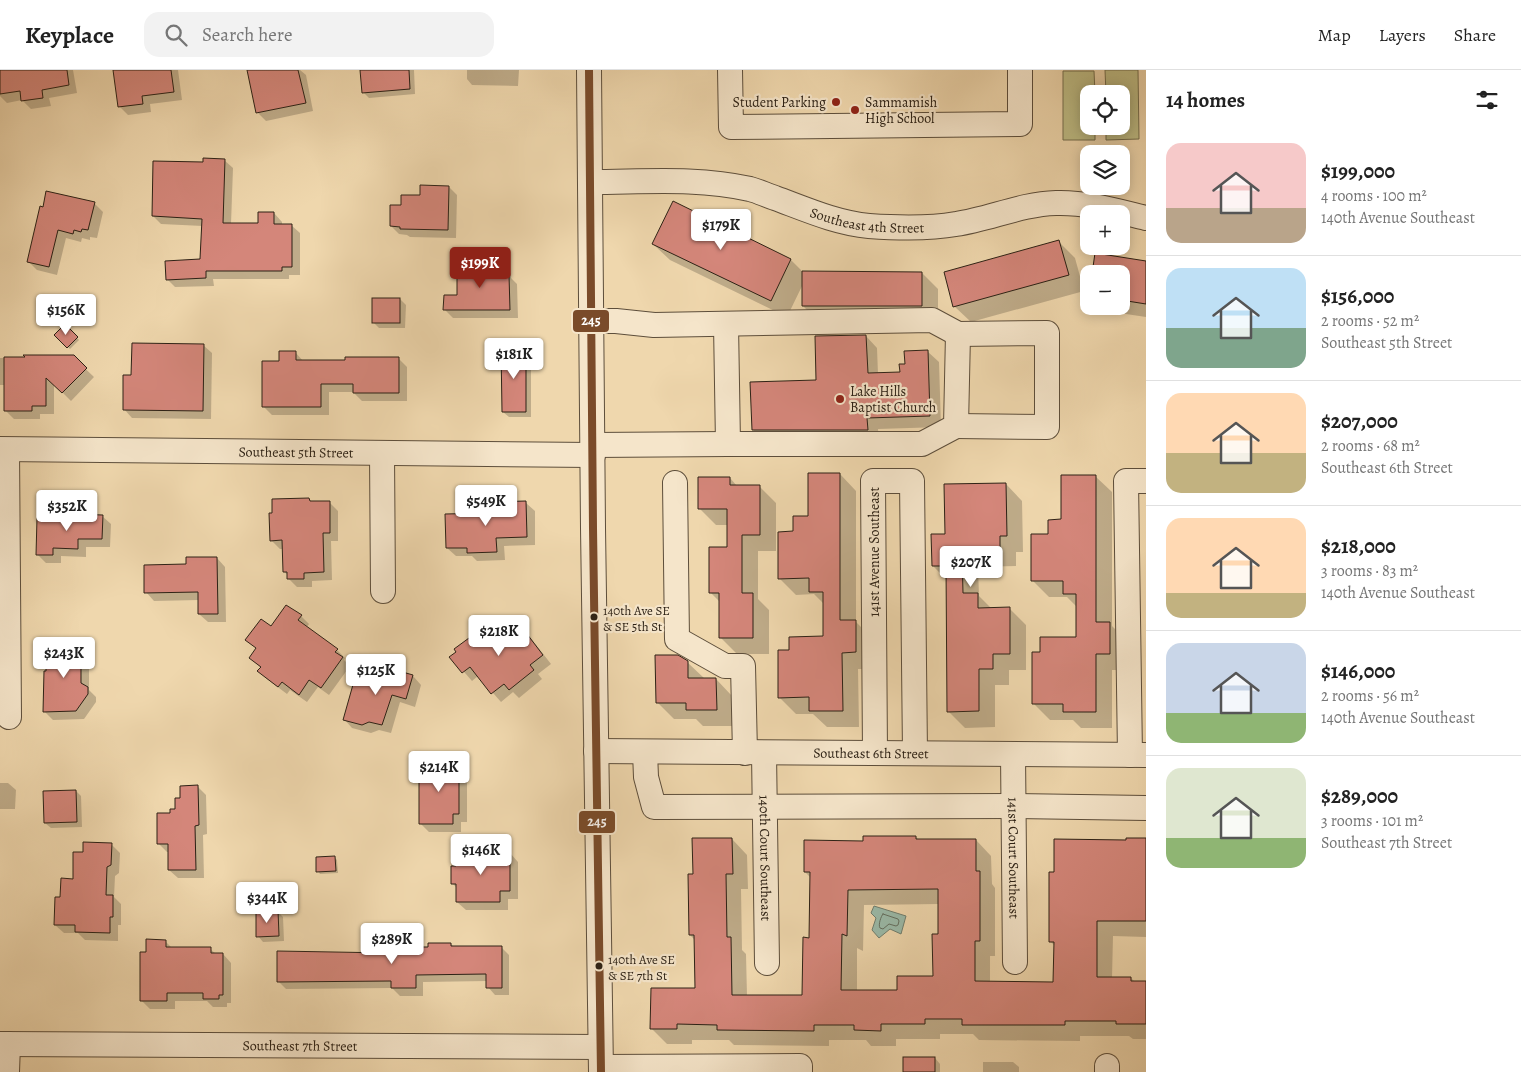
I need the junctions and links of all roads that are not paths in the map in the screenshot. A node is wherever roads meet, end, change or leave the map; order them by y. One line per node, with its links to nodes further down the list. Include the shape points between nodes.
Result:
1 (590, 70): 4 (street)
2 (730, 70): 3 (street, via 731,127 1020,124)
3 (1020, 70)
4 (591, 182): 5 (street, Southeast 4th Street, via 691,181 723,184 751,189 832,219 867,226 913,228 956,224 1026,206 1056,203 1078,204); 6 (street)
5 (1146, 218)
6 (592, 321): 7 (street, via 654,325); 12 (street)
7 (726, 324): 8 (street, via 932,320); 10 (street)
8 (958, 334): 9 (street); 9 (street, via 1047,333 1047,427)
9 (956, 426): 10 (street, Southeast 5th Street, via 922,444)
10 (728, 444): 12 (street, Southeast 5th Street)
11 (4, 450): 13 (street, Southeast 5th Street); 17 (street)
12 (593, 450): 13 (street, Southeast 5th Street); 18 (street)
13 (382, 454): 16 (street)
14 (1146, 481): 24 (street, via 1126,481)
15 (675, 484): 20 (street, 140th Court Southeast, via 677,639 724,666 743,666)
16 (383, 591)
17 (9, 717)
18 (596, 751): 19 (street, Southeast 6th Street); 31 (street)
19 (646, 752): 20 (street, Southeast 6th Street); 25 (street, via 646,777 654,807)
20 (754, 753): 21 (street, Southeast 6th Street); 25 (street, 140th Court Southeast)
21 (875, 753): 22 (street, Southeast 6th Street); 22 (street, 141st Avenue Southeast, via 873,480 912,480)
22 (915, 754): 23 (street, Southeast 6th Street)
23 (1013, 754): 24 (street, Southeast 6th Street); 26 (street, 141st Court Southeast)
24 (1138, 755)
25 (766, 806): 26 (street); 29 (street, 140th Court Southeast)
26 (1013, 806): 27 (street); 28 (street, 141st Court Southeast)
27 (1146, 808)
28 (1015, 962)
29 (767, 963)
30 (4, 1044): 31 (street, Southeast 7th Street); 32 (street)
31 (600, 1062): 33 (street, Southeast 7th Street, via 800,1066)
32 (8, 1072)
33 (800, 1072)

